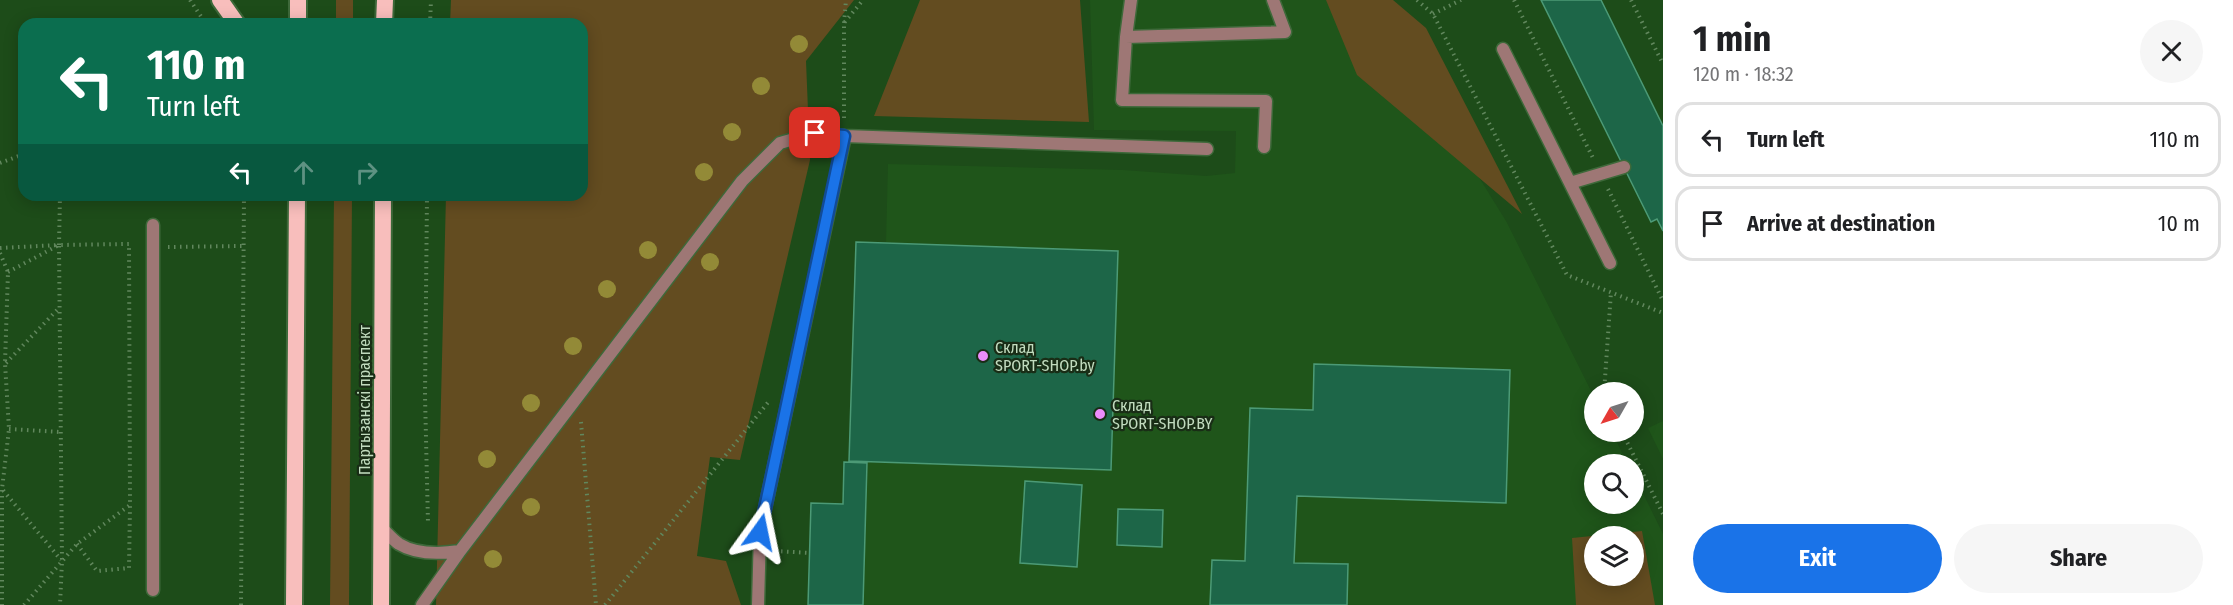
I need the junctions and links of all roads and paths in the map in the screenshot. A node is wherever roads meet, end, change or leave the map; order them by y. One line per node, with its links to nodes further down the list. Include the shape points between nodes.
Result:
1 (190, 0): 15 (path)
2 (220, 0): 16 (highway)
3 (298, 0): 17 (highway)
4 (385, 0): 18 (highway)
5 (430, 0): 19 (path)
6 (846, 0): 20 (path)
7 (863, 0): 20 (path)
8 (1131, 0): 21 (lane)
9 (1273, 0): 21 (lane, via 1285,32)
10 (1417, 0): 14 (path)
11 (1461, 0): 14 (path)
12 (1514, 0): 30 (path)
13 (1631, 0): 23 (path)
14 (1433, 14): 46 (path, via 1567,275)
15 (202, 18)
16 (233, 18)
17 (298, 18)
18 (384, 18)
19 (430, 18)
20 (844, 23): 24 (path)
21 (1126, 36): 25 (lane, via 1122,100 1266,101)
22 (1503, 50): 31 (lane)
23 (1663, 64)
24 (844, 136): 26 (lane); 52 (lane, via 815,133 780,143 742,181); 64 (lane, via 760,532)
25 (1264, 147)
26 (1207, 149)
27 (18, 156): 28 (path)
28 (0, 163)
29 (1624, 167): 30 (lane)
30 (1601, 174): 31 (lane); 47 (path)
31 (1570, 183): 44 (lane)
32 (60, 201): 39 (path)
33 (244, 201): 40 (path)
34 (297, 201): 72 (highway)
35 (383, 201): 61 (highway, Партызанскі праспект)
36 (427, 201): 60 (path)
37 (153, 225): 42 (lane)
38 (129, 244): 39 (path); 42 (path); 58 (path)
39 (59, 245): 41 (path); 45 (path); 48 (path)
40 (243, 246): 42 (path); 71 (path)
41 (0, 248)
42 (153, 248): 67 (lane)
43 (0, 253): 45 (path)
44 (1610, 263)
45 (8, 272): 50 (path)
46 (1611, 292): 49 (path); 51 (path)
47 (1663, 301)
48 (59, 307): 50 (path); 55 (path)
49 (1663, 313)
50 (5, 363): 54 (path)
51 (1605, 382)
52 (579, 394): 63 (lane); 75 (path)
53 (773, 396): 76 (path)
54 (9, 429): 55 (path); 57 (path)
55 (60, 432): 66 (path)
56 (1627, 442): 59 (path)
57 (2, 489): 66 (path); 68 (path)
58 (130, 505): 62 (path); 62 (path, via 129,568 97,571)
59 (1663, 514)
60 (428, 523)
61 (381, 527): 63 (lane, via 399,544 428,553); 73 (highway, Партызанскі праспект)
62 (77, 544): 66 (path)
63 (460, 551): 74 (lane)
64 (760, 553): 65 (path); 77 (lane)
65 (810, 553)
66 (62, 561): 69 (path); 70 (path)
67 (153, 590)
68 (2, 605)
69 (24, 605)
70 (60, 605)
71 (242, 605)
72 (294, 605)
73 (381, 605)
74 (422, 605)
75 (596, 605)
76 (605, 605)
77 (758, 605)

